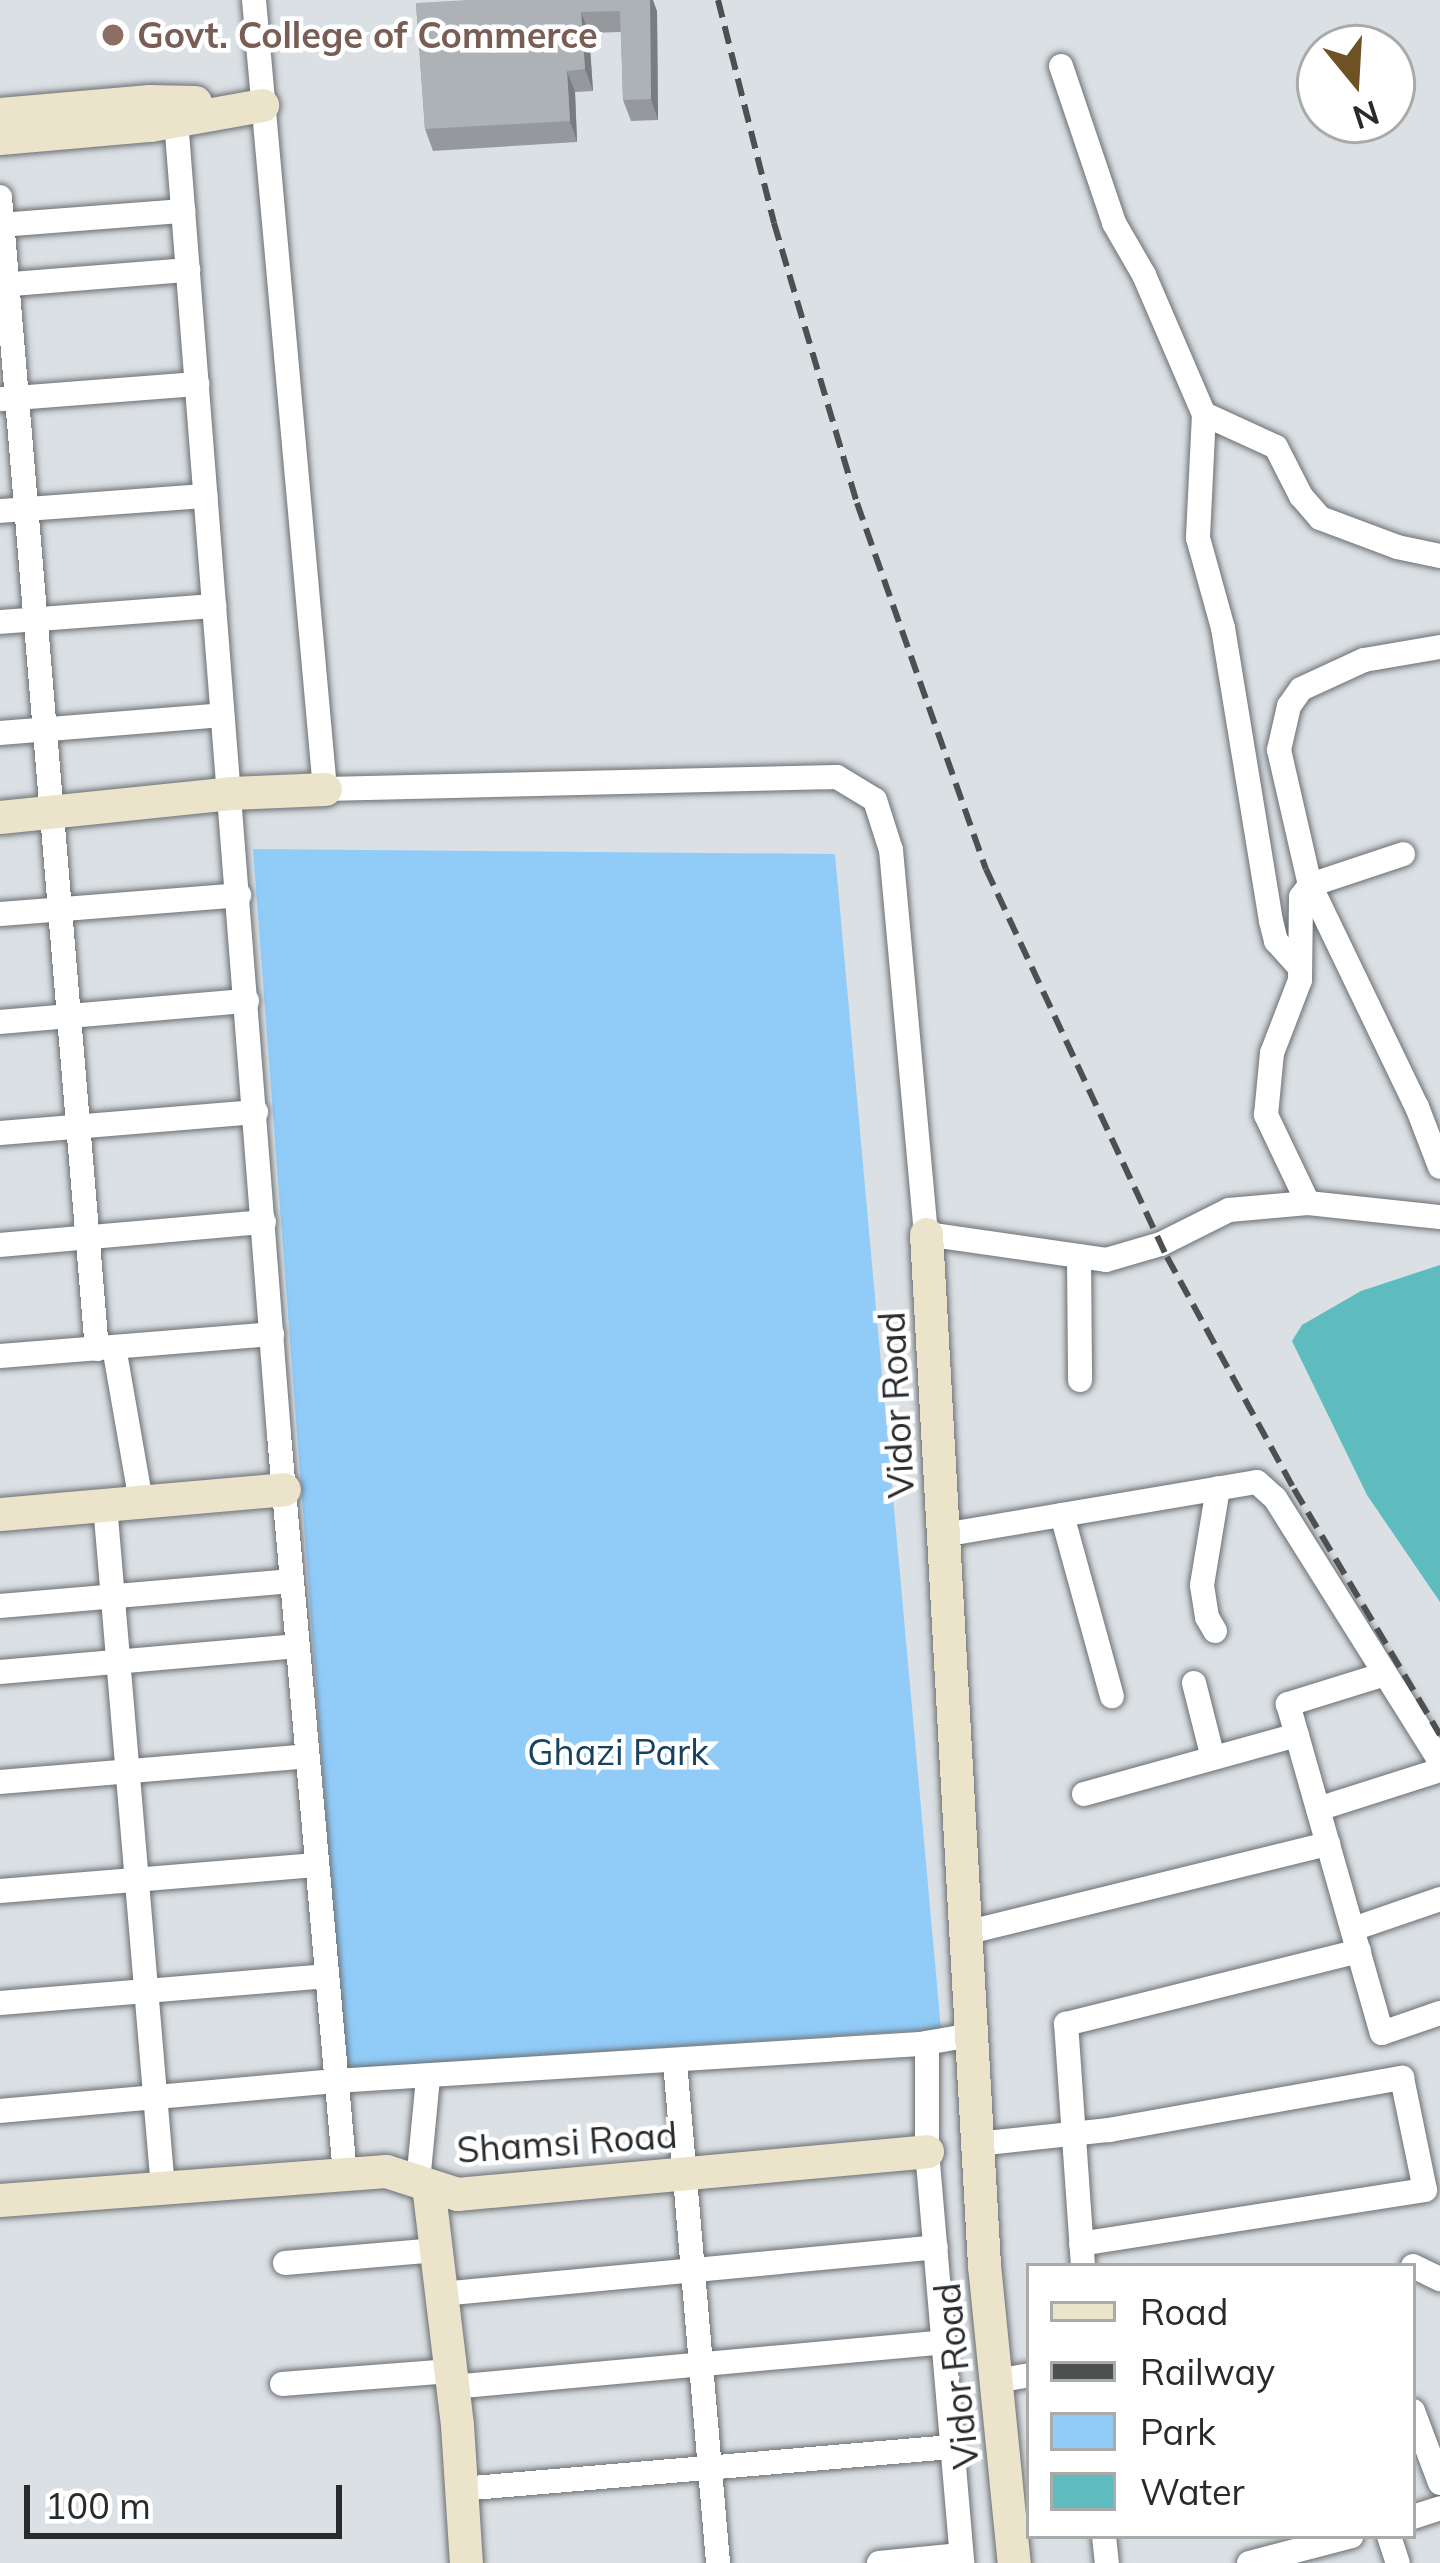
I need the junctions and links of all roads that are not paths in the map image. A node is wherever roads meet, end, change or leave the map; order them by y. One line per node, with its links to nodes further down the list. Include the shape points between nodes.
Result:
1 (254, 0): 3 (street)
2 (1061, 66): 14 (street, via 1114,223)
3 (262, 105): 4 (street, via 149,101); 5 (street); 26 (street)
4 (0, 114)
5 (176, 120): 6 (street); 8 (street)
6 (0, 138)
7 (0, 197): 9 (street)
8 (183, 211): 9 (street); 10 (street)
9 (1, 225): 11 (street)
10 (188, 270): 11 (street); 12 (street)
11 (4, 285): 13 (street)
12 (196, 384): 13 (street); 15 (street)
13 (8, 399): 16 (street)
14 (1204, 414): 18 (street, via 1276,447 1320,518); 35 (street, via 1198,538 1223,628 1271,921 1276,941)
15 (205, 496): 16 (street); 19 (street)
16 (26, 509): 17 (street); 20 (street)
17 (0, 512)
18 (1440, 556)
19 (214, 606): 20 (street); 23 (street)
20 (36, 619): 21 (street); 24 (street)
21 (0, 622)
22 (1440, 647): 31 (street, via 1330,673 1289,706 1279,750)
23 (222, 715): 24 (street); 27 (street)
24 (45, 729): 25 (street); 28 (street)
25 (0, 733)
26 (325, 789): 27 (street); 46 (street, Vidor Road, via 837,777 875,800 892,850)
27 (231, 793): 28 (street); 32 (street)
28 (52, 812): 29 (street); 33 (street)
29 (0, 817)
30 (1403, 854): 31 (street)
31 (1310, 885): 35 (street, via 1301,897); 42 (street)
32 (239, 895): 33 (street); 36 (street)
33 (60, 909): 34 (street); 37 (street)
34 (0, 914)
35 (1300, 968): 43 (street, via 1272,1053 1266,1115)
36 (247, 1001): 37 (street); 39 (street)
37 (69, 1016): 38 (street); 40 (street)
38 (0, 1022)
39 (256, 1112): 40 (street); 45 (street)
40 (78, 1126): 41 (street); 47 (street)
41 (0, 1133)
42 (1440, 1167)
43 (1308, 1203): 44 (street); 49 (street, via 1229,1210 1161,1244 1106,1260)
44 (1439, 1213)
45 (264, 1222): 47 (street); 50 (street)
46 (926, 1234): 49 (street); 60 (street, Vidor Road)
47 (88, 1238): 48 (street); 51 (street)
48 (0, 1244)
49 (1079, 1256): 53 (street)
50 (272, 1334): 51 (street); 54 (street)
51 (105, 1348): 52 (street); 56 (street)
52 (0, 1356)
53 (1080, 1380)
54 (284, 1489): 56 (street); 61 (street)
55 (1218, 1489): 59 (street); 64 (street, via 1202,1585); 68 (street, via 1257,1482 1276,1498)
56 (140, 1502): 57 (street)
57 (105, 1505): 58 (street); 62 (street)
58 (0, 1514)
59 (1062, 1515): 60 (street); 70 (street)
60 (943, 1535): 84 (street, Vidor Road)
61 (292, 1581): 62 (street); 65 (street)
62 (113, 1597): 63 (street); 66 (street)
63 (0, 1606)
64 (1215, 1631)
65 (298, 1646): 66 (street); 72 (street)
66 (118, 1662): 67 (street); 75 (street)
67 (0, 1672)
68 (1385, 1674): 71 (street, via 1288,1704); 74 (street)
69 (1194, 1683): 73 (street)
70 (1112, 1696)
71 (1297, 1735): 73 (street); 78 (street)
72 (307, 1756): 75 (street); 80 (street)
73 (1214, 1758): 77 (street)
74 (1440, 1766): 78 (street)
75 (128, 1771): 76 (street); 81 (street)
76 (0, 1782)
77 (1084, 1794)
78 (1318, 1809): 79 (street)
79 (1328, 1844): 84 (street); 85 (street)
80 (316, 1865): 81 (street); 86 (street)
81 (136, 1880): 82 (street); 87 (street)
82 (0, 1891)
83 (1440, 1899): 85 (street)
84 (965, 1933): 90 (street, Vidor Road)
85 (1356, 1940): 89 (street, via 1382,2032); 97 (street, via 1066,2024)
86 (325, 1976): 87 (street); 94 (street)
87 (146, 1991): 88 (street); 95 (street)
88 (0, 2003)
89 (1440, 2013)
90 (971, 2035): 91 (street); 98 (street, Vidor Road)
91 (927, 2043): 92 (street); 99 (street)
92 (675, 2062): 93 (street); 101 (street)
93 (428, 2079): 94 (street); 102 (street)
94 (335, 2081): 95 (street); 100 (street)
95 (155, 2101): 96 (street); 103 (street)
96 (0, 2111)
97 (1072, 2134): 98 (street); 107 (street); 107 (street, via 1402,2078 1425,2190)
98 (977, 2144): 113 (street, Vidor Road)
99 (927, 2151): 101 (street, Shamsi Road); 105 (street)
100 (345, 2174): 102 (street, Shamsi Road, via 386,2171); 103 (street, Shamsi Road)
101 (686, 2174): 102 (street, Shamsi Road, via 458,2194); 109 (street)
102 (423, 2183): 106 (street)
103 (163, 2188): 104 (street, Shamsi Road)
104 (0, 2200)
105 (936, 2247): 109 (street); 111 (street)
106 (436, 2250): 108 (street); 110 (street)
107 (1082, 2255)
108 (285, 2263)
109 (694, 2270): 110 (street); 112 (street)
110 (441, 2294): 114 (street)
111 (944, 2342): 112 (street); 117 (street)
112 (702, 2364): 114 (street); 118 (street)
113 (1012, 2378): 126 (street, Vidor Road)
114 (451, 2379): 115 (street); 120 (street)
115 (282, 2384)
116 (1416, 2419): 119 (street)
117 (953, 2447): 118 (street); 122 (street)
118 (710, 2468): 120 (street); 124 (street)
119 (1440, 2483)
120 (461, 2489): 123 (street)
121 (1335, 2539): 127 (street)
122 (962, 2559): 125 (street)
123 (466, 2563)
124 (718, 2563)
125 (879, 2563)
126 (1014, 2563)
127 (1249, 2563)

